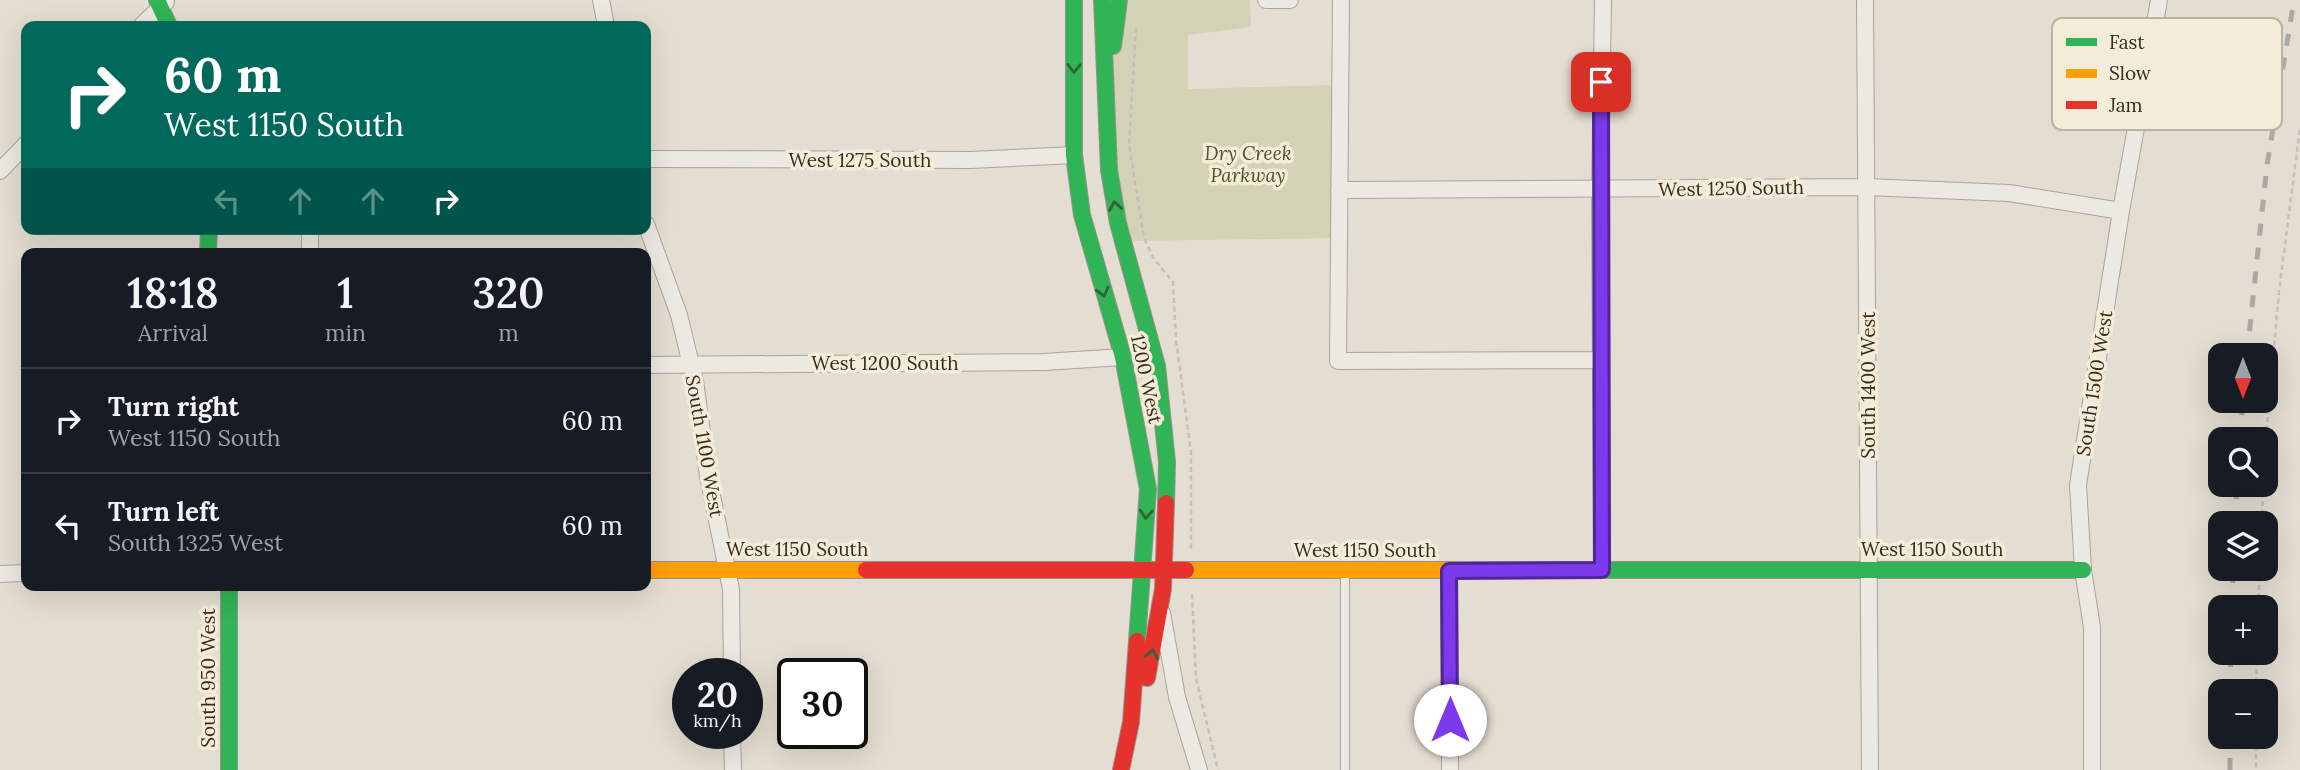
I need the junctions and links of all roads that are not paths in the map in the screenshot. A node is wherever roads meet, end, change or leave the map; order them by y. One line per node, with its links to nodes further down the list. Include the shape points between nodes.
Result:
1 (601, 0): 15 (street)
2 (1074, 0): 19 (street, 1200 West, one-way to 19)
3 (1102, 0): 16 (street, 1200 West)
4 (1119, 0): 16 (street)
5 (1266, 0): 6 (street)
6 (1290, 0)
7 (1341, 0): 23 (street)
8 (1603, 0): 24 (street)
9 (1865, 0): 22 (street, South 1400 West)
10 (2159, 0): 12 (street, South 1500 West)
11 (162, 2): 13 (street); 14 (street)
12 (2156, 18)
13 (145, 21)
14 (168, 21)
15 (605, 21)
16 (1107, 75): 35 (street, 1200 West, one-way to 16, via 1167,462 1157,366 1118,223 1109,170)
17 (2136, 130): 25 (street, South 1500 West)
18 (21, 149): 21 (street)
19 (1074, 155): 20 (street, West 1275 South, via 971,160); 27 (street, 1200 West, one-way to 27, via 1082,215)
20 (651, 159)
21 (0, 171)
22 (1867, 187): 24 (street, West 1250 South); 25 (street, West 1250 South, via 2009,193); 32 (street, South 1400 West)
23 (1339, 190): 24 (street, West 1250 South); 28 (street, via 1339,361)
24 (1600, 190): 28 (street)
25 (2121, 211): 38 (street, South 1500 West, via 2078,485)
26 (652, 260): 30 (street, South 1100 West, via 680,315)
27 (1123, 357): 30 (street, West 1200 South, via 1044,362); 34 (street, 1200 West, one-way to 34, via 1148,489)
28 (1600, 360): 37 (street)
29 (651, 365): 30 (street, West 1200 South)
30 (692, 365): 31 (street, South 1100 West, via 708,476)
31 (728, 569): 33 (street, West 1150 South); 34 (street, West 1150 South); 44 (street, South 1100 West)
32 (1868, 569): 37 (street, West 1150 South); 38 (street, West 1150 South); 53 (street, South 1400 West)
33 (651, 570)
34 (1143, 570): 35 (street, West 1150 South); 48 (street, 1200 West, via 1131,722)
35 (1164, 570): 36 (street, West 1150 South); 43 (street, 1200 West)
36 (1345, 570): 39 (street, West 1150 South); 51 (lane)
37 (1602, 570): 39 (street, West 1150 South)
38 (2083, 570): 54 (street, South 1500 West, via 2092,627)
39 (1449, 571): 52 (street)
40 (21, 573): 41 (street)
41 (0, 574)
42 (229, 591): 46 (street, South 950 West)
43 (1161, 611): 49 (street, 1200 West, one-way to 43); 50 (street, via 1177,697)
44 (731, 658)
45 (732, 749): 47 (street)
46 (229, 770)
47 (733, 770)
48 (1121, 770)
49 (1132, 770)
50 (1199, 770)
51 (1345, 770)
52 (1450, 770)
53 (1870, 770)
54 (2092, 770)

